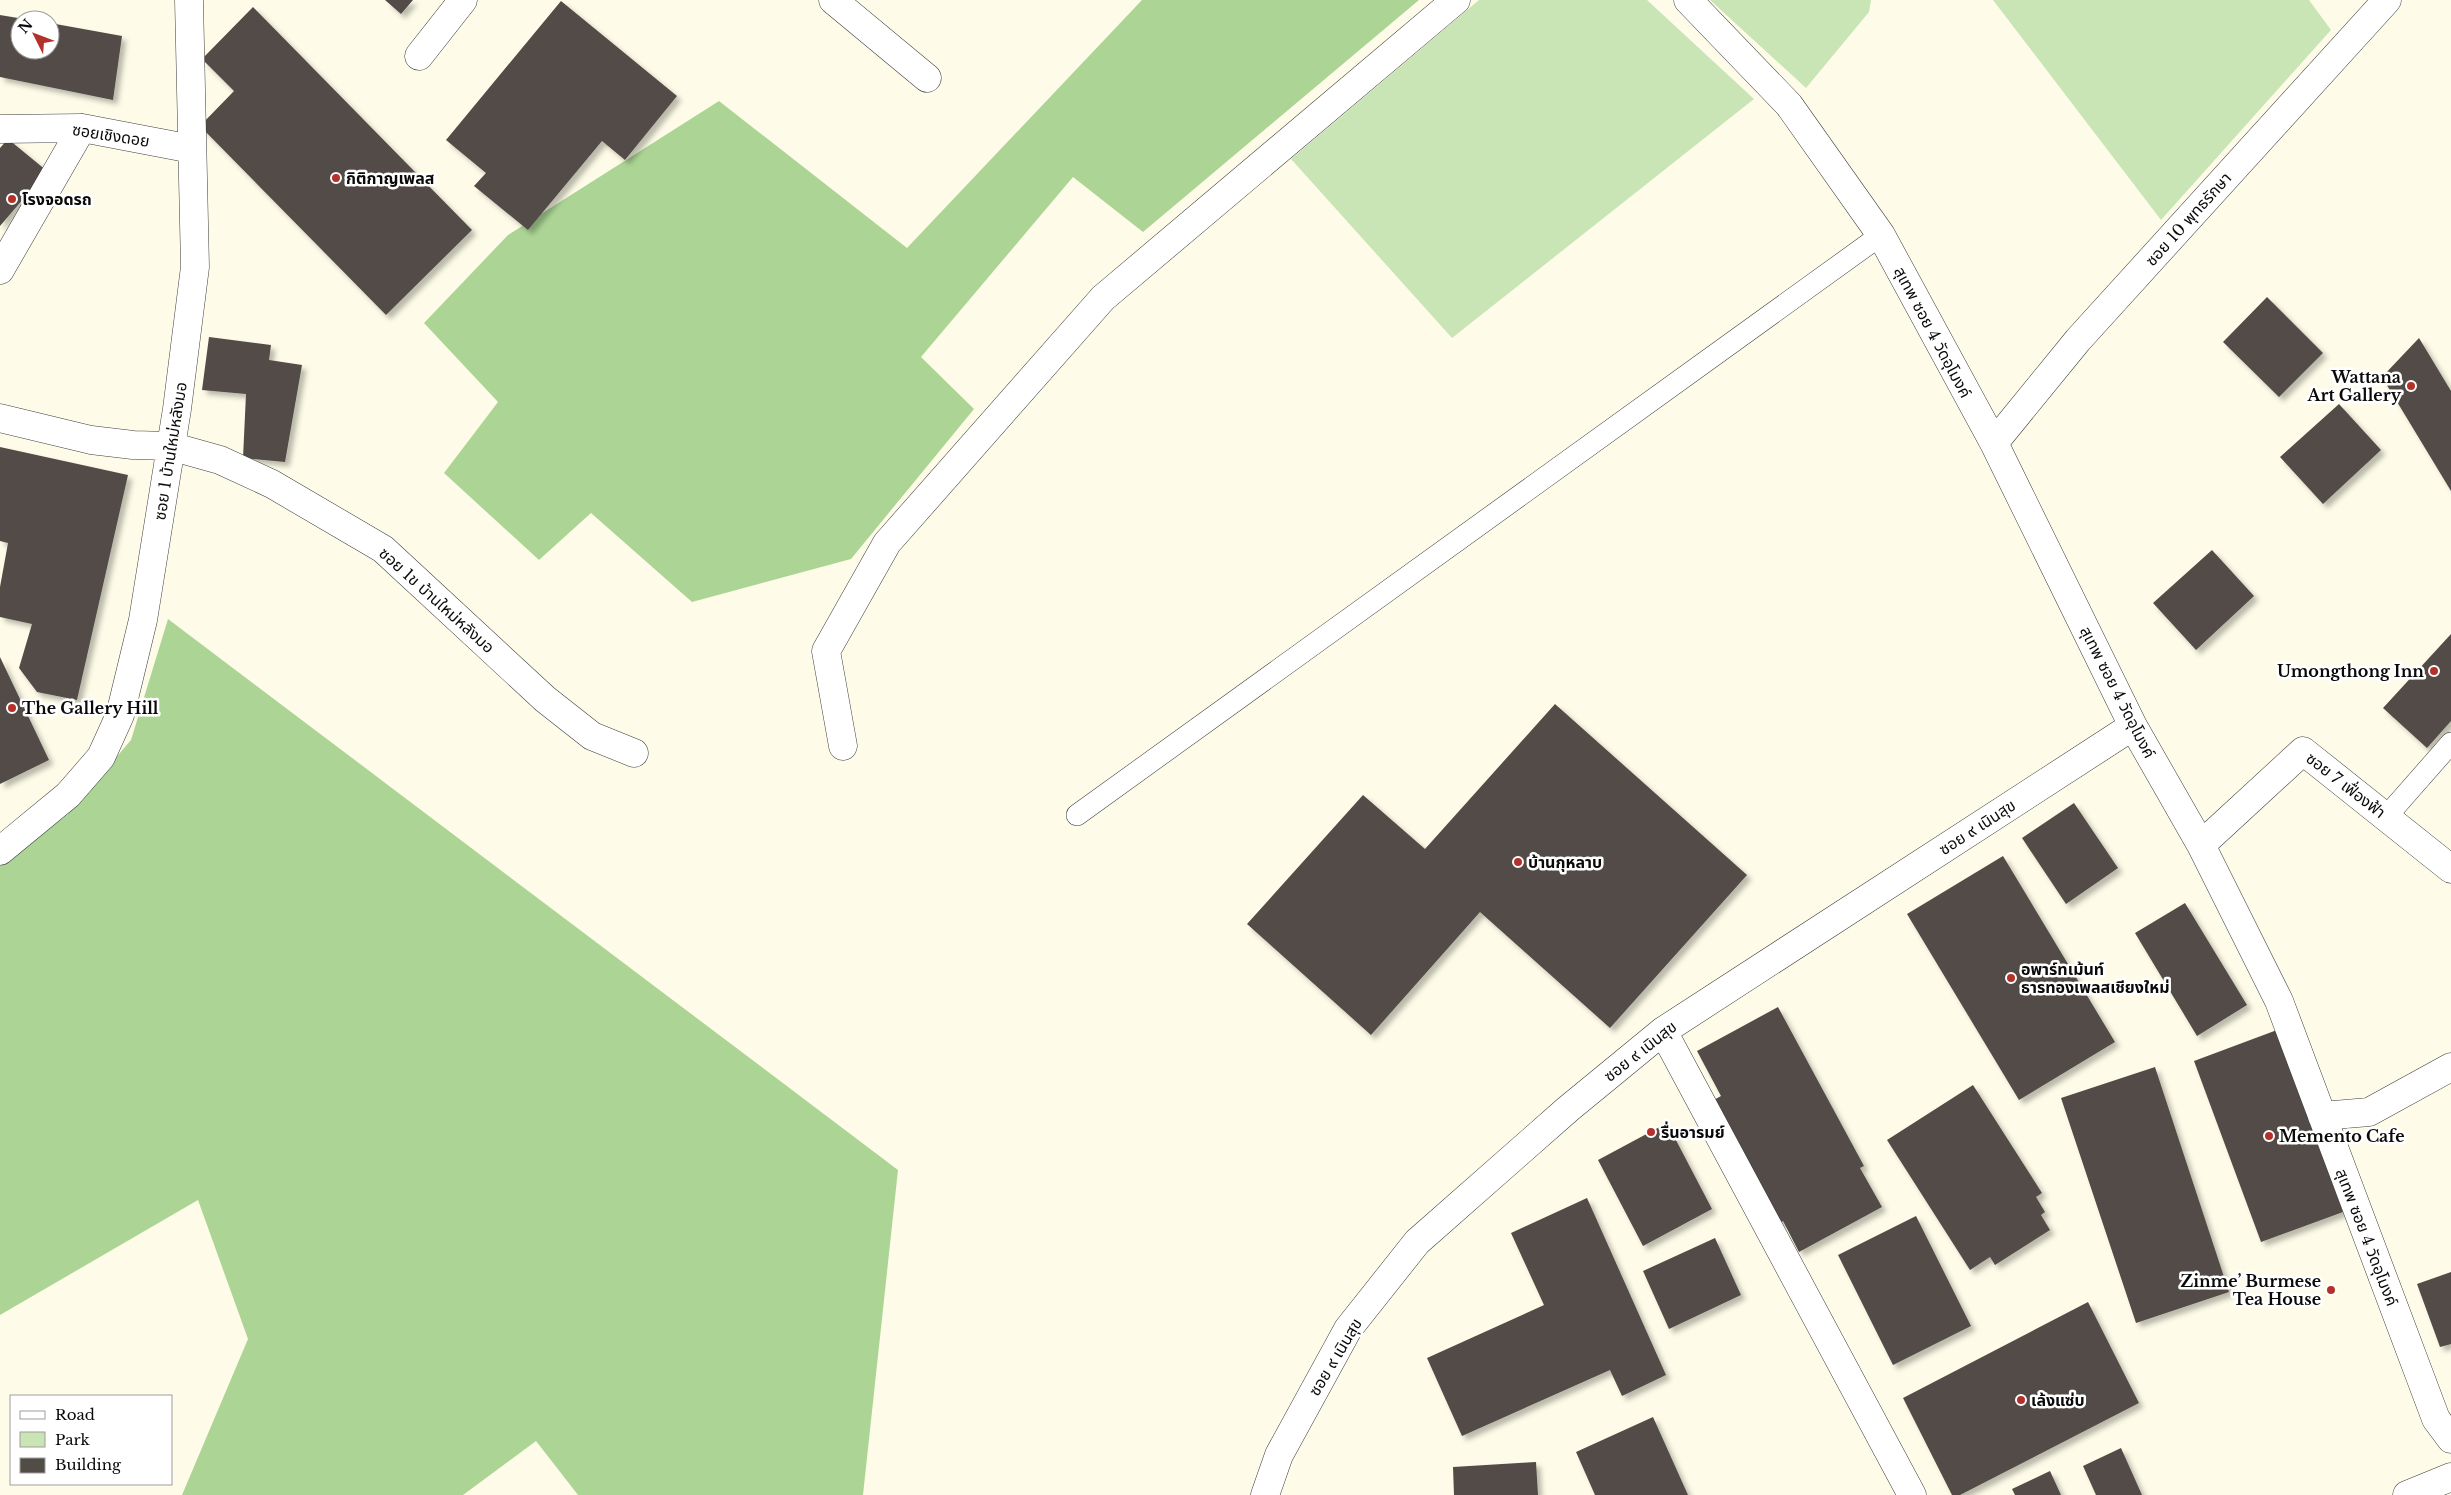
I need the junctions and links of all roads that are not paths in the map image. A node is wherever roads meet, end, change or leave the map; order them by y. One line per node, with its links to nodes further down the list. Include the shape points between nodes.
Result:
1 (189, 0): 11 (street, ซอย 1 บ้านใหม่หลังมอ)
2 (463, 0): 7 (street)
3 (833, 0): 8 (street)
4 (1456, 0): 19 (street, via 1103,298 887,543 826,651)
5 (1688, 0): 12 (street, สุเทพ ซอย 4 วัดอุโมงค์, via 1789,105)
6 (2387, 0): 15 (street, ซอย 10 พุทธรักษา, via 2078,340)
7 (419, 56)
8 (927, 78)
9 (82, 128): 10 (street, ซอยเชิงดอย); 11 (street, ซอยเชิงดอย); 13 (street)
10 (0, 129)
11 (192, 149): 16 (street, ซอย 1 บ้านใหม่หลังมอ, via 195,267 178,408)
12 (1881, 235): 15 (street, สุเทพ ซอย 4 วัดอุโมงค์); 21 (lane)
13 (0, 270)
14 (0, 418): 16 (street, ซอย 1ข บ้านใหม่หลังมอ, via 91,440)
15 (1994, 442): 17 (street, สุเทพ ซอย 4 วัดอุโมงค์)
16 (170, 446): 20 (street, ซอย 1ข บ้านใหม่หลังมอ, via 220,460 272,484 382,548 545,699 592,736); 24 (street, ซอย 1 บ้านใหม่หลังมอ, via 143,620 120,715 101,756 68,795)
17 (2133, 726): 23 (street, สุเทพ ซอย 4 วัดอุโมงค์); 26 (street, ซอย ๙ เนินสุข)
18 (2451, 743): 22 (lane)
19 (843, 746)
20 (634, 752)
21 (1077, 815)
22 (2386, 817): 23 (street, ซอย 7 เฟื่องฟ้า, via 2303,751); 25 (street, ซอย 7 เฟื่องฟ้า)
23 (2200, 845): 28 (street, สุเทพ ซอย 4 วัดอุโมงค์, via 2278,1001)
24 (0, 850)
25 (2451, 869)
26 (1663, 1031): 31 (street, ซอย ๙ เนินสุข, via 1568,1109 1417,1242 1348,1329 1279,1455); 32 (street)
27 (2451, 1066): 28 (street, via 2369,1112)
28 (2322, 1116): 29 (street, สุเทพ ซอย 4 วัดอุโมงค์, via 2436,1419)
29 (2451, 1439)
30 (2451, 1477): 33 (street)
31 (1265, 1495)
32 (1912, 1495)
33 (2407, 1495)

